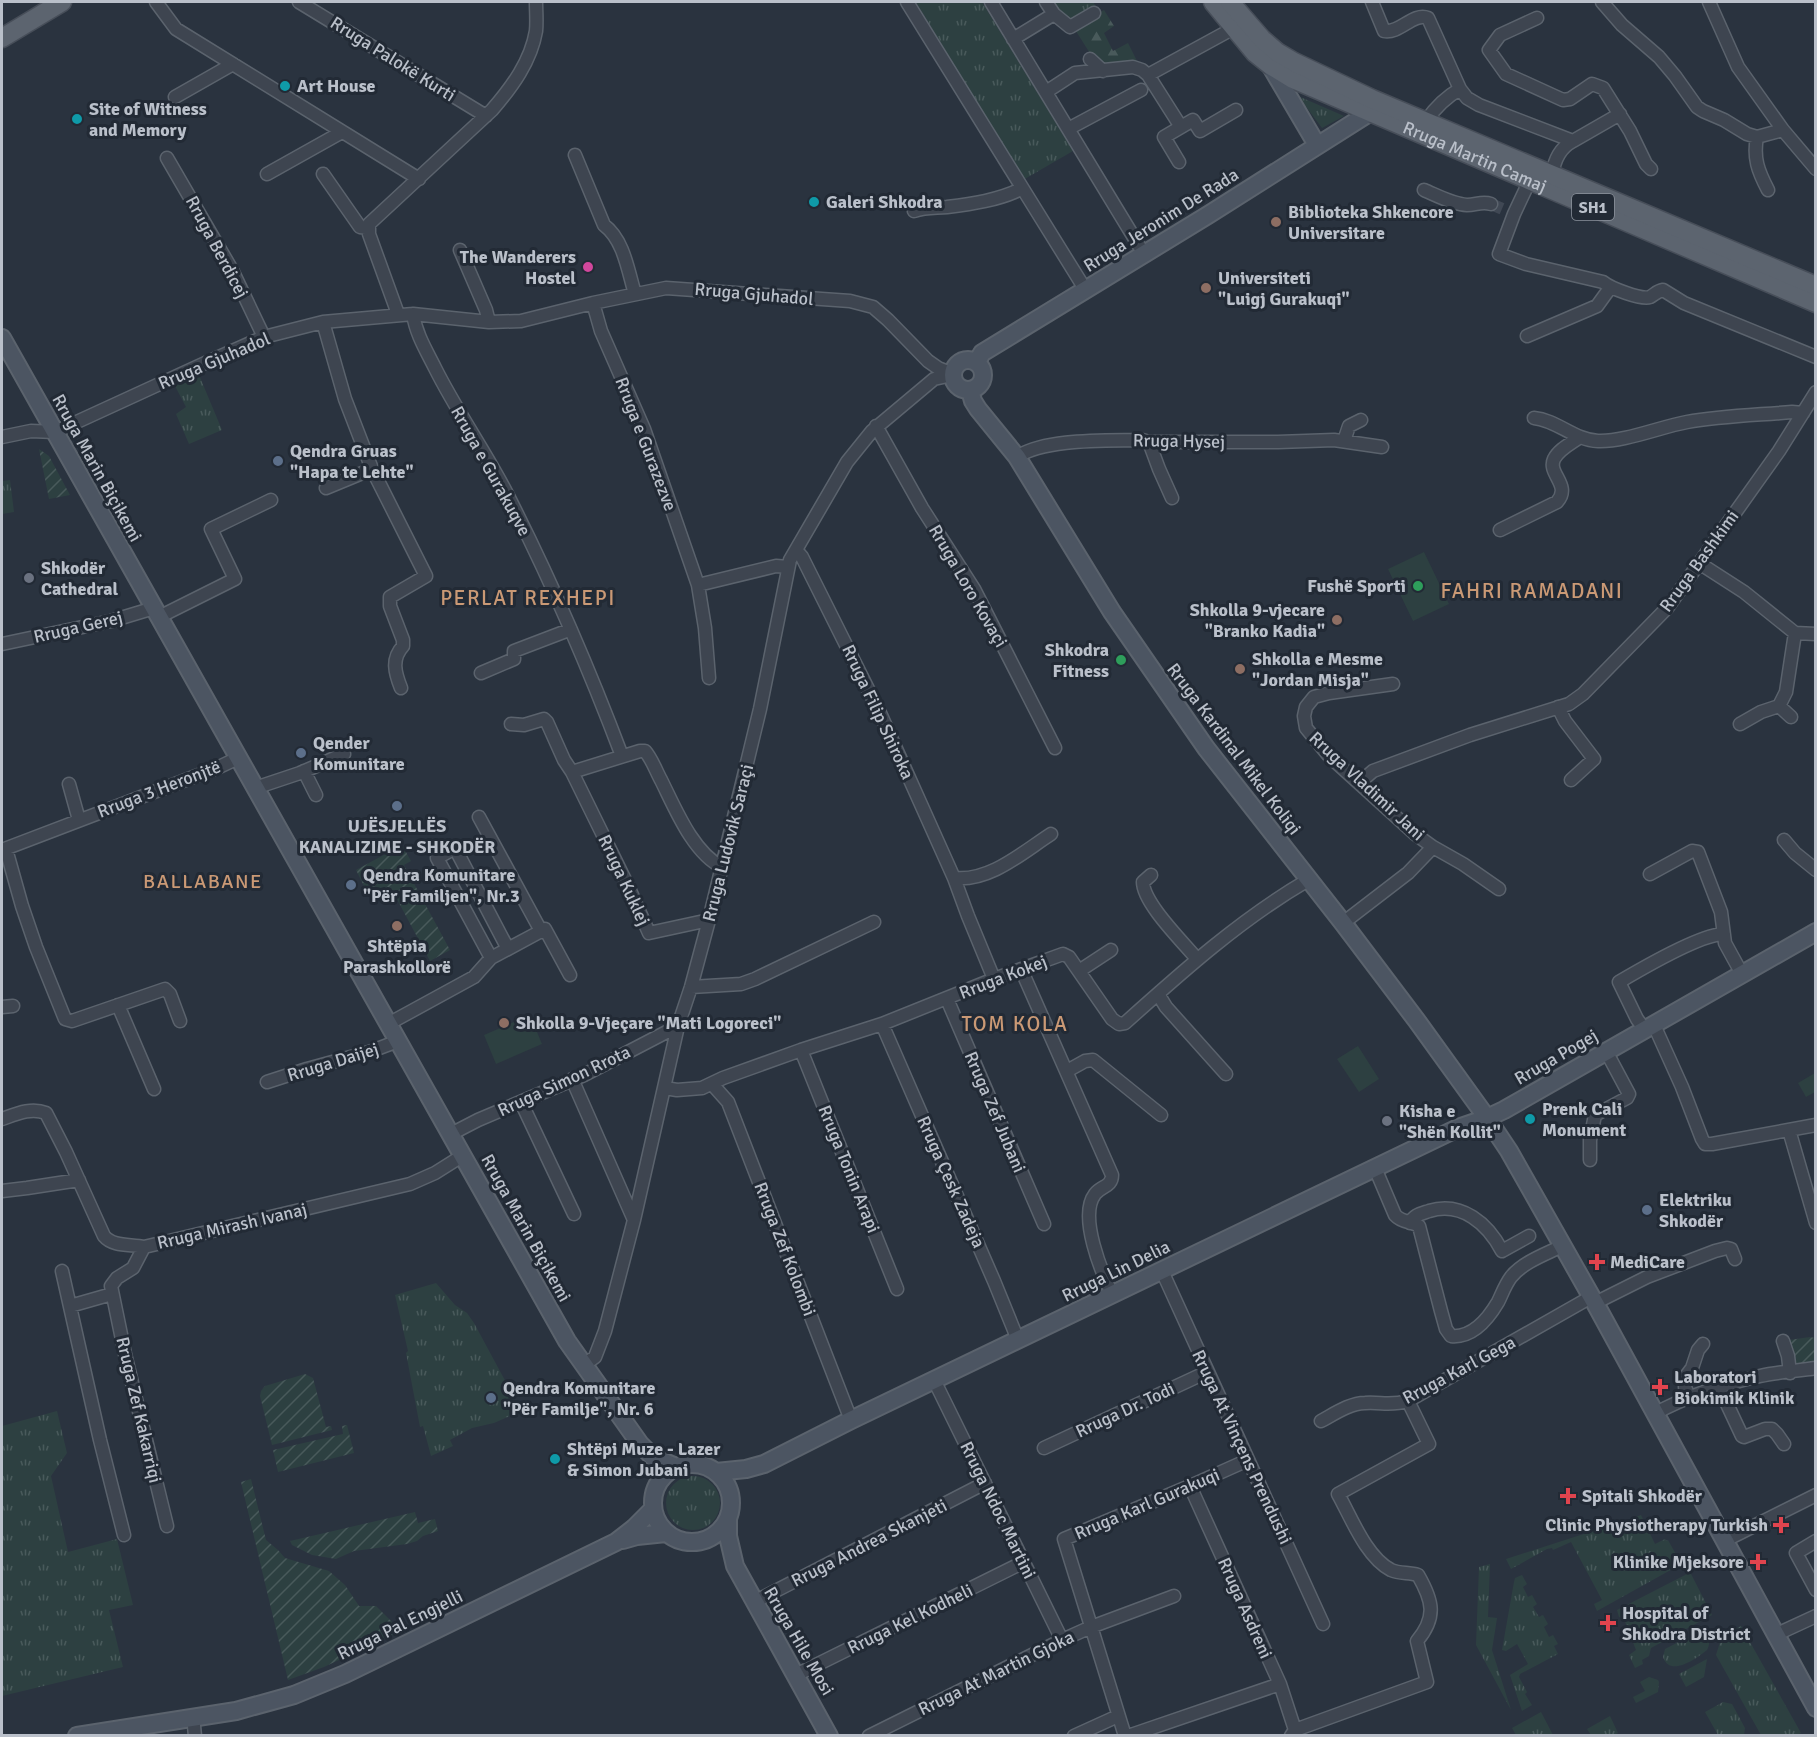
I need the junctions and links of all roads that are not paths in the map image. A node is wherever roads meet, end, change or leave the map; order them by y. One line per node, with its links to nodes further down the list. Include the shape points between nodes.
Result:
1 (62, 2): 17 (main road)
2 (156, 2): 20 (street, via 176,29)
3 (299, 2): 31 (street, Rruga Palokë Kurti)
4 (536, 2): 31 (street, via 536,29 525,64)
5 (907, 2): 50 (street)
6 (991, 2): 18 (street)
7 (1046, 2): 14 (street)
8 (1213, 2): 16 (main road, SH1)
9 (1372, 2): 24 (street, via 1384,31 1390,32 1418,17 1428,18)
10 (1602, 2): 37 (street, via 1676,76 1697,107)
11 (1709, 2): 35 (street, via 1738,67)
12 (1235, 3): 28 (main road, SH1, via 1277,52)
13 (1094, 13): 14 (street, via 1070,27)
14 (1054, 14): 18 (street)
15 (1537, 18): 30 (street, via 1500,34 1490,50 1506,74 1563,100 1592,84 1603,88)
16 (1234, 28): 21 (main road, SH1); 23 (street)
17 (2, 38)
18 (1013, 39): 26 (street)
19 (1090, 59): 22 (street)
20 (233, 64): 27 (street); 36 (street)
21 (1270, 65): 28 (main road, Rruga Martin Camaj / SH1, via 1317,91); 39 (main road)
22 (1103, 71): 23 (street, via 1133,67); 26 (street, via 1075,74)
23 (1148, 75): 33 (street)
24 (1460, 89): 32 (street, Rruga Martin Camaj); 38 (street, via 1479,105)
25 (1141, 90): 34 (street)
26 (1046, 92): 34 (street)
27 (175, 98)
28 (1370, 106): 32 (main road, Rruga Martin Camaj / SH1); 39 (main road, Rruga Jeronim De Rada); 49 (main road, Rruga Martin Camaj / SH1)
29 (1236, 110): 33 (street, via 1200,131 1193,120)
30 (1620, 114): 38 (street, Rruga Martin Camaj); 43 (street)
31 (486, 116): 48 (street)
32 (1426, 121): 47 (main road, Rruga Martin Camaj / SH1)
33 (1181, 127): 42 (street, via 1164,137)
34 (1068, 129): 57 (street)
35 (1783, 130): 37 (street); 44 (street)
36 (342, 132): 45 (street); 48 (street)
37 (1757, 137): 52 (street, via 1755,159)
38 (1573, 141): 47 (street, Rruga Martin Camaj, via 1558,154)
39 (1317, 145): 57 (main road, Rruga Jeronim De Rada)
40 (575, 156): 61 (street, via 604,225 619,243)
41 (167, 158): 70 (street, Rruga Berdicej, via 232,270)
42 (1179, 162)
43 (1651, 169)
44 (1815, 169)
45 (267, 174)
46 (323, 174): 55 (street, via 360,227)
47 (1552, 174): 58 (main road, Rruga Martin Camaj / SH1)
48 (419, 179): 55 (street)
49 (1530, 180): 59 (street, via 1510,212 1499,254 1603,282); 63 (main road, Rruga Martin Camaj / SH1)
50 (1022, 189): 54 (street, via 986,201); 60 (street)
51 (1424, 190): 53 (street, via 1461,204)
52 (1768, 190)
53 (1491, 204)
54 (914, 211)
55 (368, 228): 64 (street)
56 (460, 250): 67 (street)
57 (1144, 254): 60 (main road, Rruga Jeronim De Rada)
58 (1815, 286)
59 (1610, 288): 68 (street, via 1597,306); 71 (street, via 1646,298 1663,290 1684,303)
60 (1084, 290): 72 (main road, Rruga Jeronim De Rada, via 982,353)
61 (634, 294): 62 (street, Rruga Gjuhadol); 73 (street, Rruga Gjuhadol, via 676,288 873,307 928,361)
62 (593, 303): 67 (street, Rruga Gjuhadol, via 521,321); 95 (street, Rruga e Gurazezve, via 601,332 644,429)
63 (1815, 303)
64 (399, 314): 65 (street, Rruga Gjuhadol); 66 (street, Rruga Gjuhadol)
65 (413, 314): 67 (street, Rruga Gjuhadol); 97 (street, Rruga e Gurakuqve, via 416,332 505,490)
66 (323, 322): 70 (street, Rruga Gjuhadol); 87 (street, via 345,399)
67 (489, 322)
68 (1527, 336)
69 (2, 338): 80 (main road, Rruga Marin Biçikemi)
70 (264, 338): 80 (street, Rruga Gjuhadol)
71 (1815, 357)
72 (977, 362): 73 (main road, via 959,362); 74 (main road, via 983,378)
73 (952, 374): 74 (main road, via 960,388); 79 (street, Rruga Ludovik Saraçi, via 934,379)
74 (970, 390): 86 (main road, Rruga Kardinal Mikel Koliqi, via 978,409)
75 (1815, 392): 76 (street, Rruga Bashkimi)
76 (1803, 413): 82 (street, via 1701,420 1605,441); 93 (street, Rruga Bashkimi)
77 (1534, 418): 82 (street, via 1552,422)
78 (1360, 420): 83 (street, via 1348,426)
79 (876, 426): 92 (street, Rruga Ludovik Saraçi, via 847,462); 110 (street, Rruga Loro Kovaçi, via 974,589)
80 (55, 432): 81 (street, via 32,431); 96 (main road, Rruga Marin Biçikemi)
81 (2, 437)
82 (1580, 437): 91 (street, via 1557,454 1552,464 1562,487 1561,498)
83 (1344, 441): 84 (street, Rruga Hysej); 85 (street, Rruga Hysej)
84 (1149, 442): 86 (street, Rruga Hysej, via 1057,444); 89 (street)
85 (1382, 447)
86 (1017, 457): 132 (main road, Rruga Kardinal Mikel Koliqi, via 1153,674)
87 (372, 469): 88 (street); 104 (street, via 426,576 390,597 403,640 395,661)
88 (326, 489)
89 (1172, 498)
90 (271, 500): 96 (street, via 211,529 235,579)
91 (1500, 530)
92 (796, 550): 94 (street, Rruga Ludovik Saraçi); 131 (street, Rruga Filip Shiroka, via 880,713)
93 (1698, 563): 98 (street, via 1744,592); 106 (street, Rruga Bashkimi, via 1655,622 1583,694)
94 (788, 567): 95 (street, via 776,566); 127 (street, Rruga Ludovik Saraçi, via 760,709)
95 (698, 585): 102 (street, Rruga e Gurazezve)
96 (156, 613): 100 (street, Rruga Gerej); 113 (main road, Rruga Marin Biçikemi)
97 (569, 630): 101 (street, via 514,651 514,659); 112 (street, Rruga e Gurakuqve)
98 (1795, 633): 99 (street); 105 (street, via 1786,692)
99 (1815, 634)
100 (2, 644)
101 (481, 673)
102 (709, 678)
103 (1393, 684): 117 (street, Rruga Vladimir Jani, via 1329,693 1314,697 1306,707 1306,728)
104 (401, 688)
105 (1779, 706): 107 (street); 109 (street)
106 (1558, 707): 116 (street, via 1594,759); 117 (street, Rruga Bashkimi, via 1373,771)
107 (1791, 717)
108 (511, 724): 115 (street, Rruga Kuklej, via 544,719)
109 (1740, 724)
110 (1055, 748)
111 (344, 753): 114 (street)
112 (622, 756): 115 (street); 127 (street, via 640,751 648,754 702,852)
113 (238, 758): 119 (main road, Rruga Marin Biçikemi); 122 (street, Rruga 3 Heronjtë)
114 (304, 771): 119 (street); 120 (street)
115 (572, 772): 134 (street, Rruga Kuklej, via 649,933)
116 (1571, 780)
117 (1359, 783): 125 (street, Rruga Vladimir Jani)
118 (69, 784): 122 (street, Rruga 3 Heronjtë)
119 (255, 788): 154 (main road, Rruga Marin Biçikemi)
120 (316, 795)
121 (479, 817): 137 (street)
122 (80, 820): 126 (street, Rruga 3 Heronjtë)
123 (1051, 834): 131 (street, via 987,873)
124 (1784, 840): 128 (street)
125 (1433, 848): 133 (street, Rruga Vladimir Jani); 136 (street, Rruga Vladimir Jani)
126 (4, 849): 152 (street, via 64,1017 72,1021)
127 (722, 867): 134 (street, Rruga Ludovik Saraçi)
128 (1815, 870)
129 (1650, 874): 139 (street, via 1692,851 1698,852 1721,912)
130 (1151, 875): 143 (street, via 1143,882 1145,893)
131 (954, 878): 148 (street, Rruga Filip Shiroka)
132 (1308, 880): 136 (main road, Rruga Kardinal Mikel Koliqi); 143 (street, Rruga Kokej)
133 (1499, 889)
134 (710, 920): 149 (street, Rruga Ludovik Saraçi)
135 (874, 922): 149 (street, via 755,979 733,985)
136 (1343, 924): 170 (main road, Rruga Kardinal Mikel Koliqi)
137 (541, 931): 140 (street); 147 (street, via 545,928)
138 (1815, 932): 146 (main road, Rruga Pogej)
139 (1724, 934): 146 (street); 157 (street, via 1695,942 1618,981 1637,1019)
140 (508, 949): 142 (street); 142 (street, via 454,848 437,858)
141 (1111, 950): 145 (street)
142 (491, 958): 154 (street, via 474,977)
143 (1197, 959): 150 (street, Rruga Kokej)
144 (1021, 969): 145 (street, Rruga Kokej, via 1064,954); 148 (street, Rruga Kokej); 161 (street)
145 (1079, 971): 150 (street, Rruga Kokej, via 1119,1024)
146 (1742, 974): 157 (main road, Rruga Pogej)
147 (570, 975)
148 (994, 979): 151 (street, Rruga Kokej)
149 (691, 987): 156 (street, Rruga Ludovik Saraçi)
150 (1158, 994): 162 (street)
151 (947, 999): 155 (street, Rruga Kokej); 184 (street, Rruga Zef Jubani)
152 (118, 1005): 153 (street, via 165,989); 167 (street)
153 (180, 1021)
154 (388, 1024): 158 (main road, Rruga Marin Biçikemi)
155 (882, 1024): 159 (street, Rruga Kokej); 196 (street, Rruga Çesk Zadeja)
156 (678, 1026): 163 (street, Rruga Simon Rrota); 166 (street, Rruga Ludovik Saraçi)
157 (1649, 1028): 160 (main road, Rruga Pogej); 173 (street, via 1682,1087 1705,1144)
158 (398, 1041): 164 (street, Rruga Daijej); 174 (main road, Rruga Marin Biçikemi)
159 (801, 1050): 165 (street, Rruga Kokej); 191 (street, Rruga Tonin Arapi)
160 (1606, 1051): 170 (main road, Rruga Pogej); 176 (street, via 1629,1094 1595,1115)
161 (1067, 1071): 169 (street, via 1093,1060); 193 (street, via 1112,1174 1109,1184 1095,1194 1089,1210 1091,1237)
162 (1226, 1074)
163 (572, 1079): 168 (street, Rruga Simon Rrota); 181 (street)
164 (267, 1082)
165 (712, 1084): 166 (street, Rruga Kokej, via 686,1090); 208 (street, Rruga Zef Kolombi, via 728,1102)
166 (665, 1088): 181 (street, Rruga Ludovik Saraçi)
167 (154, 1089)
168 (521, 1102): 174 (street, Rruga Simon Rrota); 180 (street)
169 (1161, 1115)
170 (1487, 1118): 177 (main road, Rruga Lin Delia); 186 (main road, Rruga Kardinal Mikel Koliqi)
171 (2, 1119): 178 (street, Rruga Mirash Ivanaj, via 27,1111 46,1113)
172 (1815, 1125): 173 (street)
173 (1789, 1130): 183 (street)
174 (451, 1134): 175 (main road, Rruga Marin Biçikemi)
175 (462, 1156): 187 (street, Rruga Mirash Ivanaj, via 410,1184); 199 (main road, Rruga Marin Biçikemi, via 567,1341)
176 (1590, 1160)
177 (1375, 1168): 182 (street, via 1395,1215); 190 (main road, Rruga Lin Delia)
178 (79, 1180): 179 (street); 187 (street, Rruga Mirash Ivanaj, via 108,1240)
179 (2, 1191)
180 (574, 1214)
181 (633, 1220): 199 (street, Rruga Ludovik Saraçi, via 605,1331 595,1357)
182 (1410, 1223): 185 (street, via 1413,1216 1437,1208 1464,1212 1492,1233 1502,1251); 186 (street, via 1419,1226 1451,1336 1465,1335 1478,1327 1516,1272)
183 (1815, 1223)
184 (1044, 1224)
185 (1529, 1236)
186 (1563, 1245): 194 (main road, Rruga Kardinal Mikel Koliqi)
187 (144, 1247): 192 (street, via 133,1268 111,1286)
188 (1735, 1259): 194 (street, Rruga Karl Gega, via 1731,1249 1715,1251)
189 (62, 1271): 195 (street)
190 (1162, 1271): 193 (main road, Rruga Lin Delia); 201 (street, Rruga At Vinçens Prendushi)
191 (897, 1289)
192 (112, 1294): 195 (street); 224 (street, Rruga Zef Kakarriqi)
193 (1113, 1294): 196 (main road, Rruga Lin Delia)
194 (1593, 1300): 206 (street, Rruga Karl Gega); 207 (main road, Rruga Kardinal Mikel Koliqi)
195 (70, 1306): 226 (street)
196 (1018, 1340): 203 (main road, Rruga Lin Delia)
197 (1784, 1341): 202 (street)
198 (1703, 1344): 205 (street, via 1686,1376)
199 (585, 1364): 210 (main road, Rruga Marin Biçikemi)
200 (1815, 1368): 202 (street)
201 (1207, 1372): 212 (street, Rruga Dr. Todi); 213 (street, Rruga At Vinçens Prendushi)
202 (1790, 1373): 204 (street)
203 (934, 1380): 208 (main road, Rruga Lin Delia); 217 (street, Rruga Ndoc Martini)
204 (1719, 1387): 205 (street); 211 (street, via 1742,1436 1772,1429)
205 (1689, 1397): 207 (street)
206 (1408, 1401): 209 (street, Rruga Karl Gega, via 1356,1404); 246 (street, via 1429,1444 1338,1494 1375,1557 1388,1568 1418,1575 1427,1590 1430,1619 1417,1641 1427,1682)
207 (1654, 1414): 227 (main road, Rruga Kardinal Mikel Koliqi)
208 (851, 1420): 214 (main road, Rruga Lin Delia)
209 (1321, 1420)
210 (640, 1444): 215 (main road, Rruga Marin Biçikemi, via 653,1457); 219 (main road, Rruga Marin Biçikemi)
211 (1784, 1444)
212 (1044, 1448)
213 (1248, 1460): 218 (street, Rruga Karl Gurakuqi); 237 (street, Rruga At Vinçens Prendushi)
214 (764, 1464): 216 (main road, Rruga Lin Delia); 220 (main road, Rruga Lin Delia)
215 (676, 1467): 216 (main road, via 689,1463); 219 (main road, via 664,1475)
216 (717, 1472): 220 (main road)
217 (985, 1483): 231 (street, Rruga Ndoc Martini); 235 (street, Rruga Andrea Skanjeti)
218 (1190, 1486): 238 (street, Rruga Karl Gurakuqi, via 1064,1539); 242 (street, Rruga Asdreni)
219 (655, 1490): 222 (main road)
220 (730, 1495): 223 (main road)
221 (1815, 1495): 227 (street)
222 (652, 1509): 225 (main road); 229 (main road, Rruga Pal Engjelli)
223 (728, 1519): 230 (main road, via 711,1537); 232 (main road, Rruga Hile Mosi)
224 (167, 1526)
225 (666, 1533): 229 (main road, Rruga Pal Engjelli); 230 (main road, via 676,1539)
226 (124, 1535)
227 (1724, 1540): 239 (main road, Rruga Kardinal Mikel Koliqi)
228 (1815, 1541): 233 (street, via 1796,1553)
229 (616, 1542): 244 (main road, Rruga Pal Engjelli, via 294,1695 236,1711)
230 (699, 1542): 232 (main road, Rruga Hile Mosi, via 715,1549)
231 (1024, 1562): 240 (street, Rruga Ndoc Martini); 241 (street, Rruga Kel Kodheli)
232 (735, 1566): 235 (main road, Rruga Hile Mosi)
233 (1815, 1590)
234 (1174, 1596): 238 (street)
235 (754, 1602): 241 (main road, Rruga Hile Mosi)
236 (1815, 1616): 239 (street)
237 (1323, 1624)
238 (1091, 1627): 240 (street, Rruga At Martin Gjoka); 245 (street, Rruga Karl Gurakuqi)
239 (1775, 1635): 243 (main road, Rruga Kardinal Mikel Koliqi)
240 (1062, 1640): 250 (street, Rruga At Martin Gjoka)
241 (796, 1675): 249 (main road, Rruga Hile Mosi)
242 (1280, 1684): 246 (street, Rruga Asdreni); 252 (street)
243 (1815, 1708)
244 (193, 1716): 247 (main road, Rruga Pal Engjelli); 248 (street)
245 (1118, 1716): 251 (street); 252 (street, Rruga Karl Gurakuqi)
246 (1293, 1733)
247 (77, 1736)
248 (195, 1736)
249 (829, 1736)
250 (869, 1736)
251 (1074, 1736)
252 (1126, 1736)

